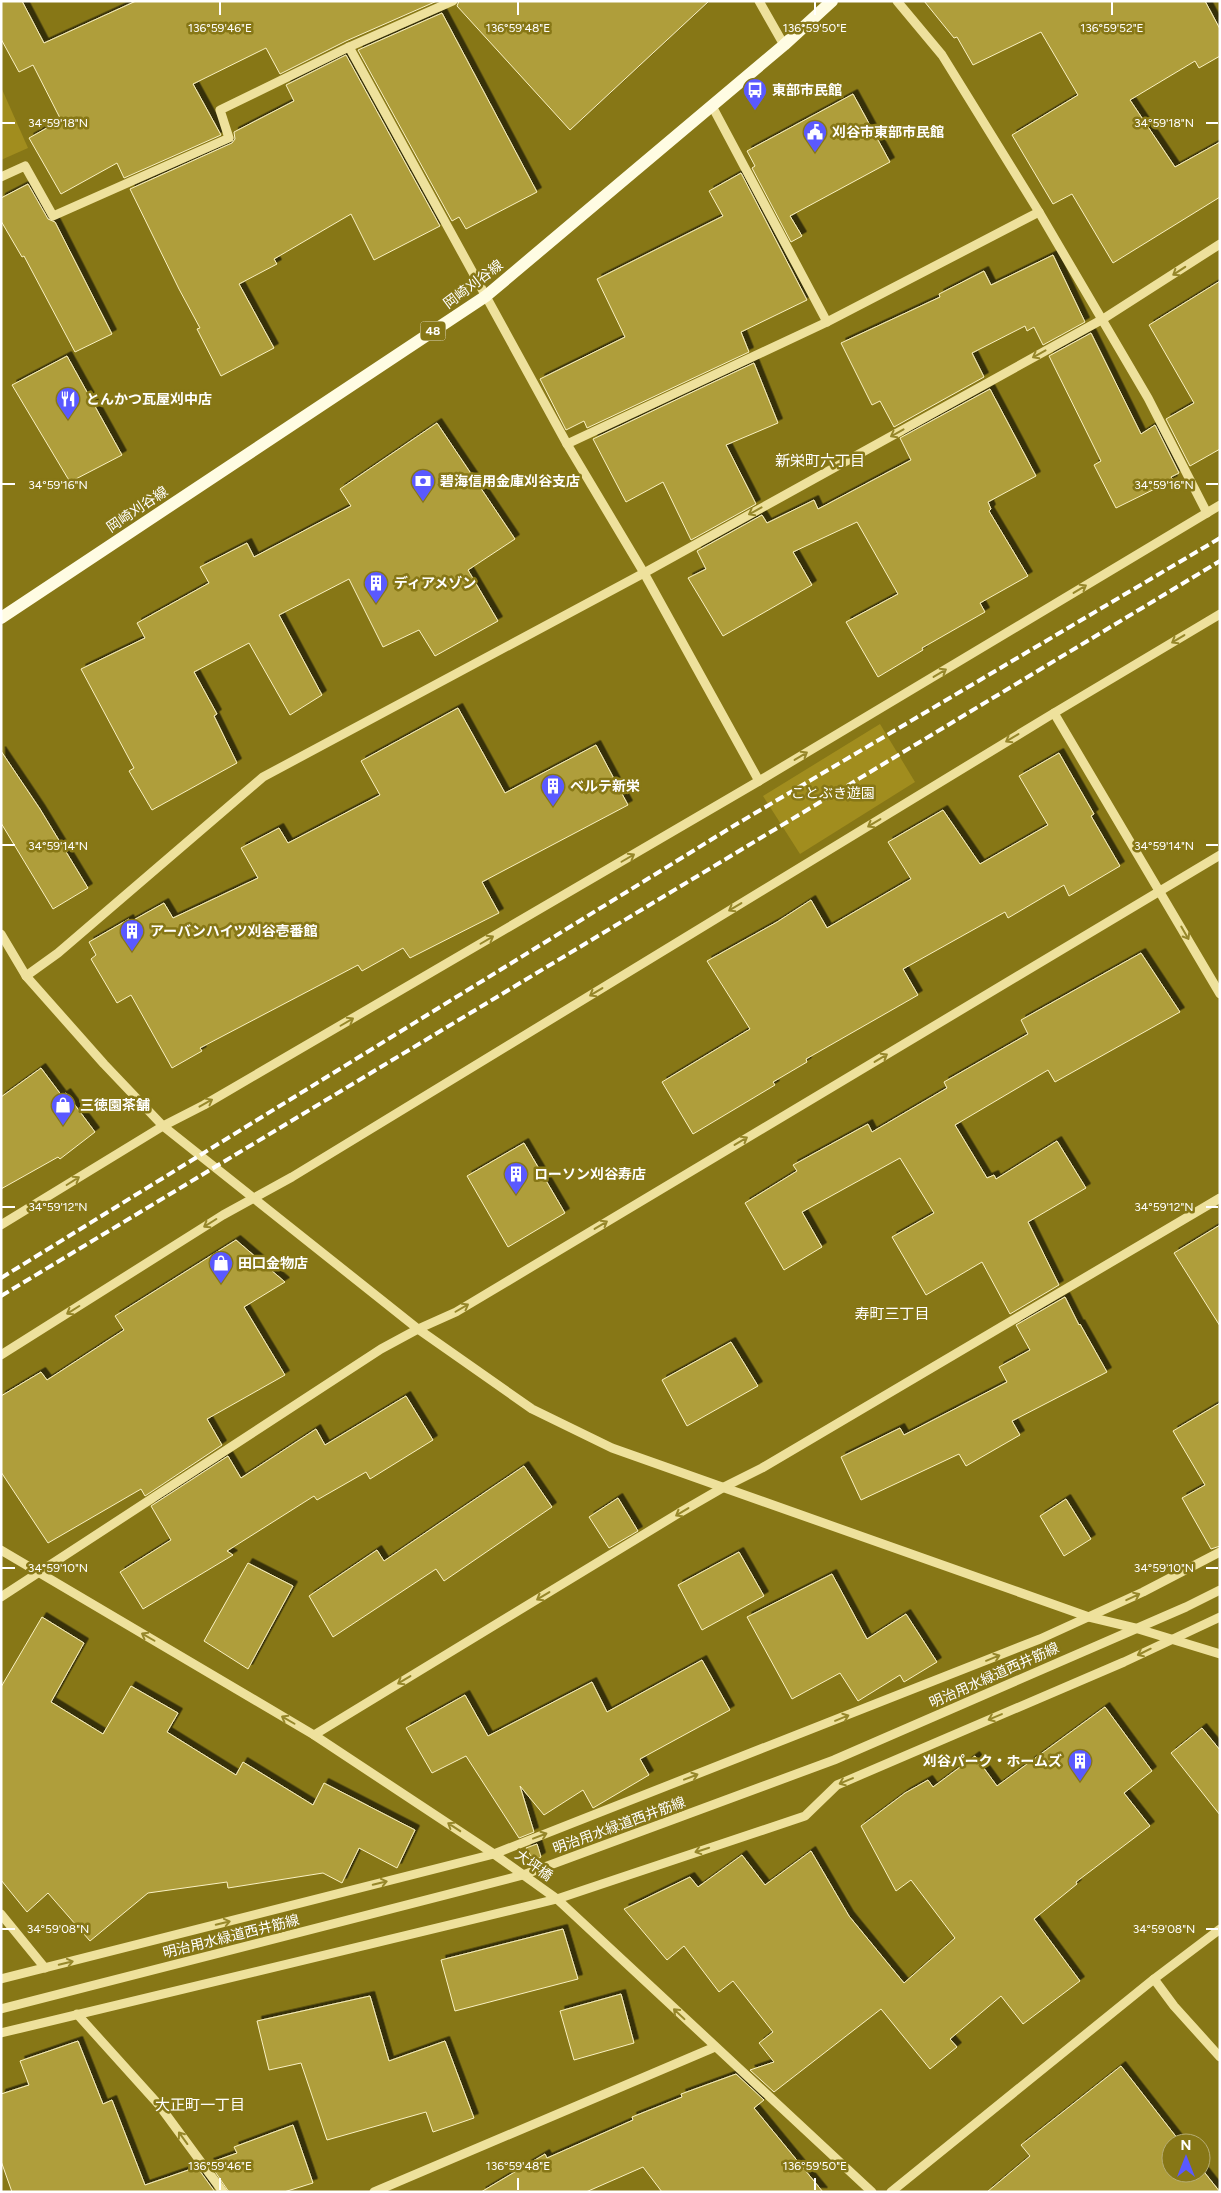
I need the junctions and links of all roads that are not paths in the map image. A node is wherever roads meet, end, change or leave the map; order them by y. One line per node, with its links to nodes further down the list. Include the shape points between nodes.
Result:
1 (453, 1): 6 (street)
2 (759, 1): 5 (street)
3 (832, 1): 5 (main road, 岡崎刈谷線 / 48)
4 (897, 1): 9 (street, via 942,55)
5 (784, 45): 7 (main road, 岡崎刈谷線 / 48)
6 (349, 47): 8 (street, via 220,110 230,138 53,216 25,166); 11 (street)
7 (712, 106): 11 (main road, 岡崎刈谷線 / 48); 13 (street)
8 (1, 177)
9 (1039, 212): 12 (street); 13 (street)
10 (1220, 244): 12 (street, one-way to 12)
11 (486, 296): 14 (street); 19 (main road, 岡崎刈谷線 / 48)
12 (1103, 319): 16 (street); 17 (street, one-way to 17)
13 (827, 322): 14 (street)
14 (566, 444): 17 (street)
15 (1220, 505): 16 (street)
16 (1207, 513): 21 (street, one-way to 16)
17 (644, 572): 21 (street); 25 (street, via 263,777 58,953)
18 (1220, 614): 20 (street, one-way to 20)
19 (1, 618)
20 (1054, 713): 23 (street); 28 (street, one-way to 28, via 300,1172)
21 (759, 781): 27 (street, one-way to 21)
22 (1220, 855): 23 (street)
23 (1160, 891): 26 (street, one-way to 26); 31 (street, one-way to 23, via 456,1312)
24 (1, 934): 25 (street)
25 (26, 976): 27 (street)
26 (1220, 994)
27 (163, 1126): 28 (street); 30 (street, one-way to 27)
28 (252, 1198): 31 (street); 32 (street, one-way to 32)
29 (1220, 1198): 33 (street, via 762,1468)
30 (1, 1225)
31 (418, 1329): 33 (street, via 532,1408 612,1448); 36 (street, via 381,1349)
32 (1, 1355)
33 (724, 1487): 39 (street); 44 (street, one-way to 44)
34 (1, 1550): 36 (street, 大坪橋)
35 (1220, 1552): 39 (street, one-way to 35)
36 (38, 1573): 38 (street); 44 (street, 大坪橋, one-way to 36)
37 (1220, 1590): 41 (street, 明治用水緑道西井筋線, via 1186,1608)
38 (1, 1597)
39 (1089, 1617): 41 (street); 45 (street, one-way to 39)
40 (1220, 1617): 42 (street)
41 (1135, 1628): 42 (street); 46 (street, 明治用水緑道西井筋線, via 834,1760)
42 (1171, 1639): 43 (street); 47 (street, one-way to 47, via 837,1785 805,1816)
43 (1220, 1654)
44 (314, 1735): 45 (street, 大坪橋, one-way to 44)
45 (494, 1854): 46 (street, 大坪橋); 50 (street, one-way to 45)
46 (523, 1875): 47 (street, 大坪橋); 53 (street, 明治用水緑道西井筋線)
47 (557, 1899): 54 (street); 56 (street, 大坪橋, one-way to 47)
48 (1, 1914): 50 (street)
49 (1220, 1929): 52 (street)
50 (45, 1968): 51 (street)
51 (1, 1979)
52 (1154, 1979): 57 (street); 61 (street)
53 (1, 2009)
54 (77, 2014): 55 (street); 58 (street, one-way to 54, via 159,2106)
55 (1, 2033)
56 (715, 2047): 59 (street); 60 (street, 大坪橋)
57 (1220, 2057)
58 (223, 2192)
59 (374, 2192)
60 (872, 2192)
61 (891, 2192)

